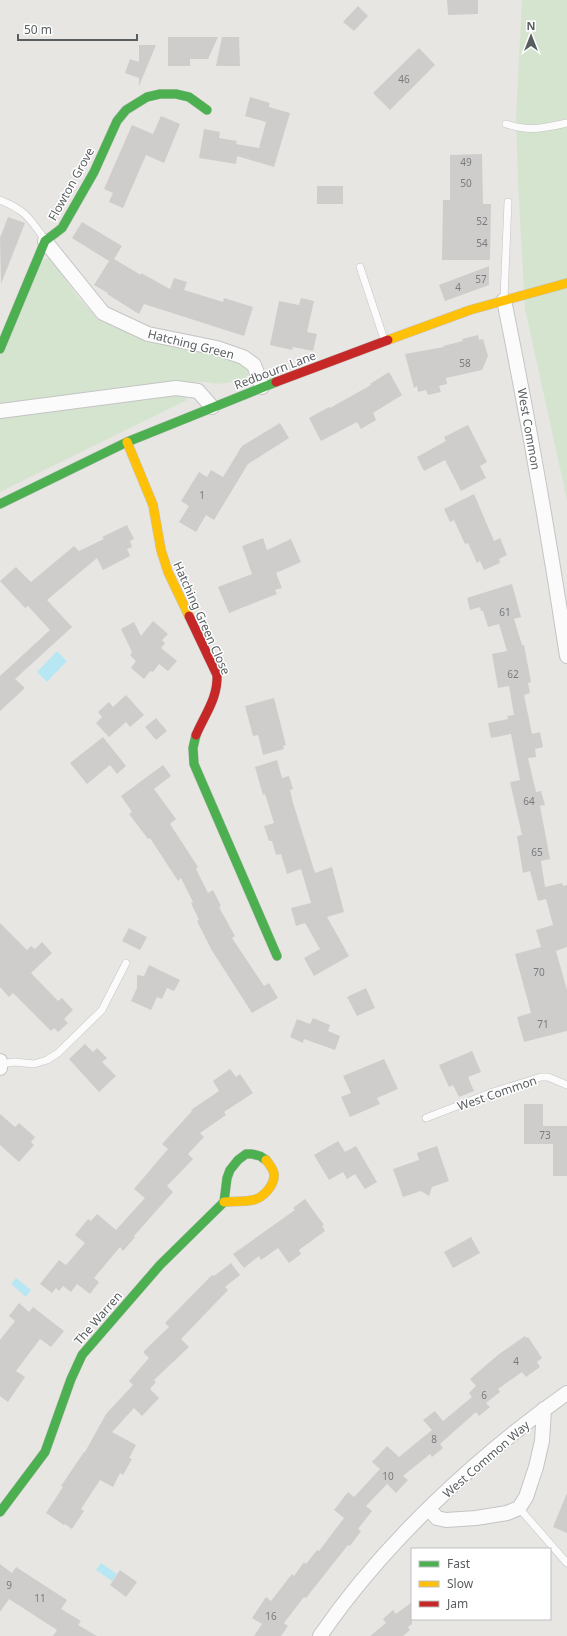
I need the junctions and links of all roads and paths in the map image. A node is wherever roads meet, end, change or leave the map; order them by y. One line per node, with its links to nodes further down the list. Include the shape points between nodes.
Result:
1 (207, 110): 8 (street, Flowton Grove, via 189,98 176,94 160,94 126,110 117,121 94,172 62,228)
2 (567, 123): 3 (lane, via 520,129)
3 (506, 124)
4 (0, 196): 7 (lane)
5 (0, 200): 7 (lane)
6 (508, 202): 11 (lane, West Common)
7 (17, 207): 8 (lane, via 26,214)
8 (46, 241): 13 (street, Flowton Grove); 14 (street, Hatching Green, via 103,313 148,334 217,348 243,357 254,365)
9 (360, 267): 12 (lane)
10 (567, 283): 11 (street, Redbourn Lane)
11 (504, 300): 12 (street, Redbourn Lane); 19 (street, West Common, via 546,521)
12 (385, 341): 14 (street, Redbourn Lane)
13 (0, 349)
14 (262, 387): 15 (street, Redbourn Lane)
15 (212, 407): 16 (street, via 198,391 176,388); 17 (street, Redbourn Lane)
16 (0, 411)
17 (127, 442): 18 (street, Redbourn Lane); 20 (street, Hatching Green Close, via 153,505 161,550 168,572 217,675 217,692 193,746 194,764)
18 (0, 504)
19 (567, 656)
20 (278, 956)
21 (126, 963): 22 (lane, via 102,1010 58,1053 34,1064)
22 (0, 1064)
23 (567, 1085): 24 (lane, West Common, via 548,1077 541,1077)
24 (426, 1118)
25 (224, 1202): 25 (street, via 227,1178 238,1160 246,1154 252,1154 267,1161 274,1175 270,1187 264,1194 254,1200); 30 (street, The Warren, via 160,1265 82,1355 45,1452)
26 (567, 1393): 27 (street, West Common Way)
27 (544, 1409): 28 (street, West Common Way, via 542,1441 536,1468 526,1497); 29 (street, West Common Way)
28 (519, 1508): 29 (street, via 507,1513 446,1520 437,1518); 31 (lane)
29 (428, 1509): 32 (street, West Common Way, via 371,1570)
30 (0, 1512)
31 (567, 1563)
32 (320, 1636)

